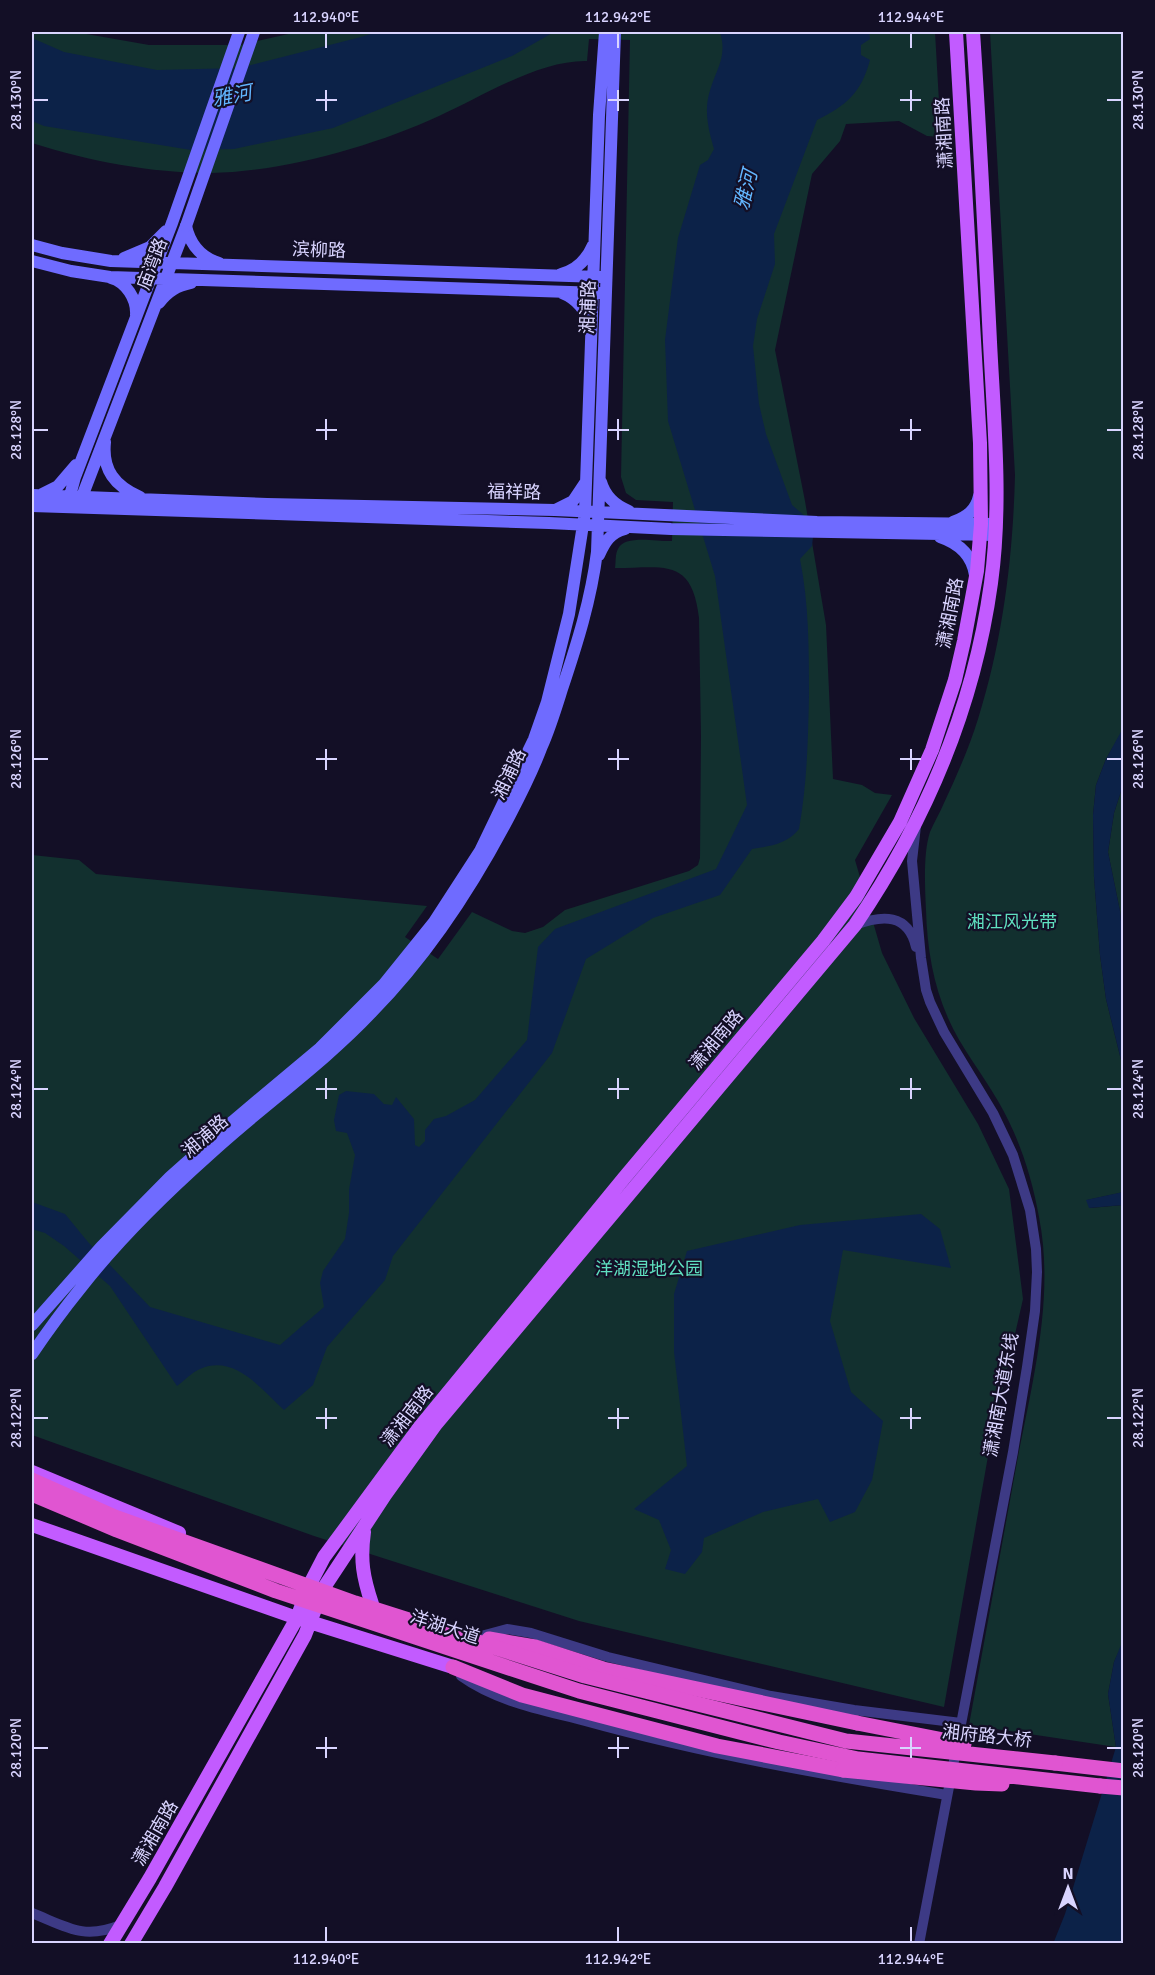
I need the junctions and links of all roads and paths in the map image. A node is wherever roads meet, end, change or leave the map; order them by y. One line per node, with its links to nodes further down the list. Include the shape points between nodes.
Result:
1 (239, 32): 6 (main road, 庙湾路)
2 (254, 32): 7 (main road, 庙湾路, bridge)
3 (956, 32): 32 (main road, 潇湘南路)
4 (973, 32): 46 (main road, 潇湘南路, via 996,456)
5 (610, 38): 8 (main road, 湘浦路, via 599,115); 18 (main road, 湘浦路)
6 (172, 223): 11 (main road, via 150,247); 12 (main road, 庙湾路)
7 (186, 226): 13 (main road, 庙湾路); 14 (main road, via 195,248)
8 (595, 235): 15 (main road, via 584,260 572,270); 17 (main road, 湘浦路)
9 (32, 246): 11 (main road, 滨柳路)
10 (32, 261): 16 (main road, 滨柳路)
11 (107, 261): 12 (main road, 滨柳路)
12 (157, 262): 13 (main road, 滨柳路); 19 (main road, 庙湾路)
13 (173, 263): 14 (main road, 滨柳路); 20 (main road, 庙湾路)
14 (226, 265): 15 (main road, 滨柳路)
15 (556, 275): 17 (main road, 滨柳路)
16 (104, 276): 19 (main road, 滨柳路); 26 (main road, via 122,283 129,291 136,310)
17 (594, 276): 18 (main road, 滨柳路); 23 (main road, 湘浦路)
18 (607, 277): 24 (main road, 湘浦路)
19 (151, 278): 20 (main road, 滨柳路); 26 (main road, 庙湾路)
20 (166, 279): 21 (main road, 滨柳路); 25 (main road, 庙湾路)
21 (209, 280): 22 (main road, 滨柳路); 25 (main road, via 188,283 166,294)
22 (555, 291): 23 (main road, 滨柳路); 27 (main road, via 580,305)
23 (593, 292): 24 (main road, 滨柳路); 27 (main road, 湘浦路)
24 (607, 293): 31 (main road, 湘浦路)
25 (150, 320): 28 (main road, 庙湾路)
26 (135, 321): 29 (main road, 庙湾路)
27 (592, 338): 30 (main road, 湘浦路)
28 (108, 428): 34 (main road, via 104,451 110,475 118,485); 35 (main road, 庙湾路)
29 (84, 453): 33 (main road, via 58,486); 35 (main road, 庙湾路)
30 (587, 473): 38 (main road, via 584,486 573,501); 39 (main road, 湘浦路)
31 (600, 474): 37 (main road, via 604,489 615,504); 40 (main road, 湘浦路)
32 (980, 488): 42 (main road, via 975,508); 45 (main road, 潇湘南路)
33 (32, 495): 35 (main road, 福祥路)
34 (147, 500): 35 (main road, 福祥路); 38 (main road, 福祥路)
35 (75, 502): 36 (main road, 福祥路); 38 (main road, 福祥路)
36 (32, 507)
37 (645, 515): 40 (main road, 福祥路); 41 (main road, 福祥路)
38 (549, 516): 39 (main road, 福祥路); 48 (main road, via 572,533)
39 (585, 518): 40 (main road, 福祥路); 48 (main road, 湘浦路)
40 (599, 519): 43 (main road, 福祥路); 49 (main road, 湘浦路)
41 (670, 523): 43 (main road, 福祥路); 44 (main road, 福祥路)
42 (944, 524): 44 (main road, 福祥路); 45 (main road, 福祥路)
43 (640, 527): 49 (main road, via 610,536)
44 (819, 527): 47 (main road, 福祥路)
45 (981, 529): 46 (main road, 福祥路); 47 (main road, 福祥路); 50 (main road, 潇湘南路)
46 (996, 530): 51 (main road, 潇湘南路, via 991,585 971,680 943,764)
47 (921, 534): 50 (main road, via 947,539 965,552 974,567)
48 (579, 558): 53 (main road, 湘浦路, via 561,651 534,740 480,850 434,922 384,984 338,1031 194,1154)
49 (595, 568): 53 (main road, 湘浦路, via 576,648 543,746 492,850 455,910 417,962 371,1014)
50 (975, 584): 62 (main road, 潇湘南路, via 955,680 932,750 900,822 856,897 419,1428 324,1557)
51 (919, 817): 52 (main road, 潇湘南路, via 899,857); 69 (street, 潇湘南大道东线, via 912,861 924,980 944,1032 1003,1131 1013,1155 1030,1210 1036,1250 1036,1295 1028,1366)
52 (855, 925): 61 (main road, 潇湘南路, via 436,1424); 69 (street, 潇湘南大道东线, via 885,917 911,932 926,1003 1002,1138 1020,1186 1029,1229 1033,1289 1027,1345)
53 (105, 1251): 54 (main road, 湘浦路)
54 (80, 1279): 55 (main road, 湘浦路); 56 (main road, 湘浦路)
55 (32, 1325)
56 (32, 1354)
57 (32, 1472): 62 (main road)
58 (32, 1480): 70 (highway, 洋湖大道, bridge, via 115,1516 388,1614 585,1676)
59 (32, 1494): 71 (highway, 洋湖大道, bridge, via 287,1595 579,1692)
60 (32, 1524): 65 (main road)
61 (365, 1527): 63 (main road, 潇湘南路); 64 (main road, via 362,1570)
62 (309, 1586): 63 (main road); 65 (main road, 潇湘南路)
63 (323, 1589): 64 (main road); 66 (main road, 潇湘南路)
64 (372, 1604): 67 (main road)
65 (297, 1618): 66 (main road); 79 (main road, 潇湘南路)
66 (311, 1622): 68 (main road); 82 (main road, 潇湘南路)
67 (479, 1636): 69 (street, via 507,1629 531,1633 608,1657 771,1696); 72 (highway, bridge, via 535,1647 603,1669)
68 (453, 1667): 74 (highway, bridge, via 522,1695 717,1746 843,1770 976,1783); 76 (street, via 462,1677 495,1695 609,1728 736,1759)
69 (960, 1723): 76 (street, 潇湘南大道东线)
70 (846, 1741): 72 (highway, 湘府路大桥, bridge)
71 (858, 1759): 74 (highway, 湘府路大桥, bridge)
72 (1055, 1763): 73 (highway, 湘府路大桥)
73 (1124, 1771)
74 (1100, 1786): 75 (highway, 湘府路大桥)
75 (1124, 1788)
76 (946, 1794): 83 (street, 潇湘南大道东线)
77 (32, 1913): 79 (street, via 80,1932 98,1932)
78 (32, 1918): 80 (street, via 76,1936)
79 (121, 1925): 81 (main road, 潇湘南路)
80 (83, 1944)
81 (110, 1944)
82 (131, 1944)
83 (917, 1944)

